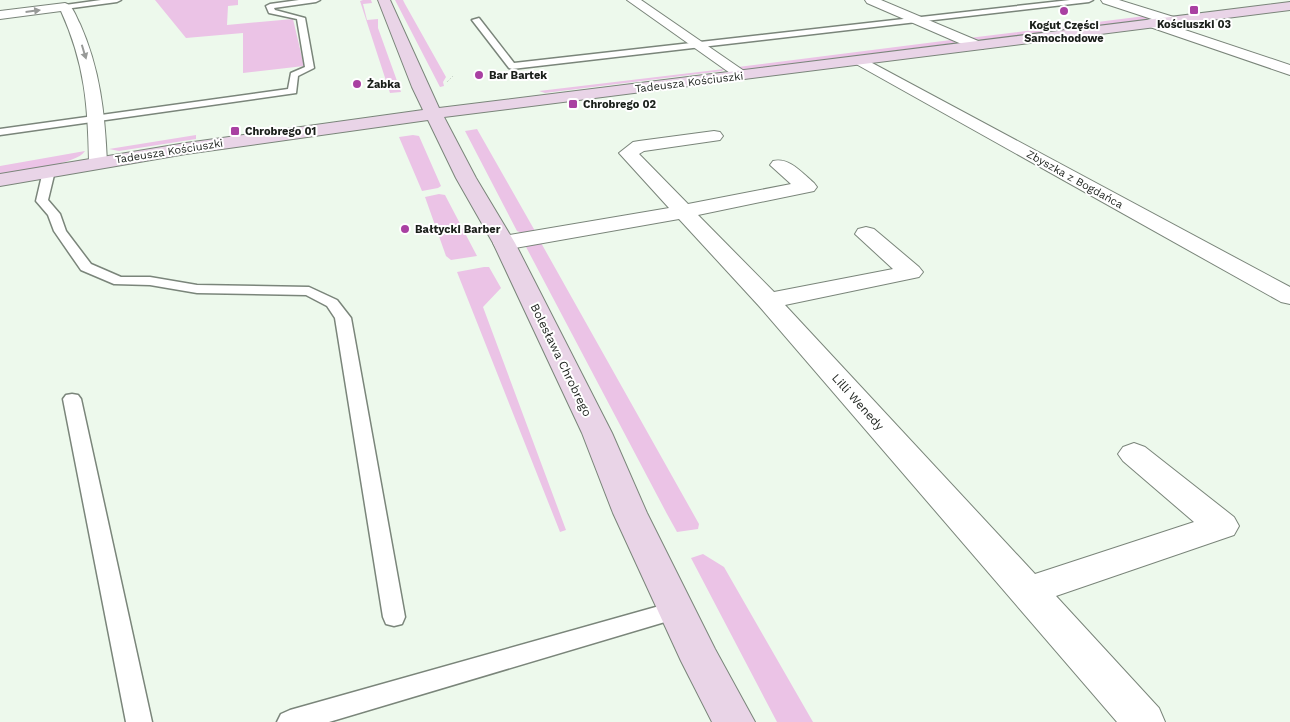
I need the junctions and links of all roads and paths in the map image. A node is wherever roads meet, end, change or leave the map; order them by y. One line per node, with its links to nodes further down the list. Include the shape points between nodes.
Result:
1 (117, 0): 9 (lane)
2 (316, 0): 21 (lane, via 270,6 272,11 301,18 310,68 294,75 293,91)
3 (384, 0): 20 (street, Bolesława Chrobrego, via 404,53)
4 (634, 0): 15 (street)
5 (871, 0): 12 (street)
6 (1090, 0): 12 (lane)
7 (1107, 0): 13 (street)
8 (1290, 6): 13 (street, Tadeusza Kościuszki)
9 (65, 7): 10 (street, one-way to 9); 21 (street, one-way to 21, via 79,36 92,78)
10 (0, 15)
11 (476, 20): 15 (lane, via 512,66)
12 (917, 20): 15 (lane); 16 (street)
13 (1172, 21): 14 (street, Tadeusza Kościuszki)
14 (1152, 23): 16 (street, Tadeusza Kościuszki); 18 (street)
15 (697, 45): 19 (street)
16 (978, 46): 17 (street, Tadeusza Kościuszki)
17 (861, 61): 19 (street, Tadeusza Kościuszki); 31 (street, Zbyszka z Bogdańca)
18 (1290, 70)
19 (742, 75): 20 (street, Tadeusza Kościuszki)
20 (434, 114): 24 (street, Tadeusza Kościuszki); 30 (street, Bolesława Chrobrego)
21 (97, 127): 22 (lane); 24 (street)
22 (0, 132)
23 (714, 136): 28 (street, Lilli Wenedy, via 639,146 628,153)
24 (98, 162): 26 (street, Tadeusza Kościuszki)
25 (780, 165): 28 (street, via 807,187)
26 (49, 171): 27 (street, Tadeusza Kościuszki); 37 (lane, via 42,201 54,214 60,231 86,266 119,281 150,281 197,289 309,291 332,303 343,318)
27 (0, 180)
28 (684, 212): 30 (street); 32 (street, Lilli Wenedy)
29 (866, 234): 32 (street, via 911,272)
30 (504, 243): 36 (street, Bolesława Chrobrego, via 597,432 630,513)
31 (1290, 297)
32 (768, 301): 35 (street, Lilli Wenedy)
33 (72, 399): 38 (lane)
34 (1134, 454): 35 (street, via 1222,526)
35 (1027, 591): 41 (street, Lilli Wenedy)
36 (677, 610): 39 (lane); 40 (street, Bolesława Chrobrego)
37 (394, 617)
38 (140, 722)
39 (290, 722)
40 (734, 722)
41 (1144, 722)

